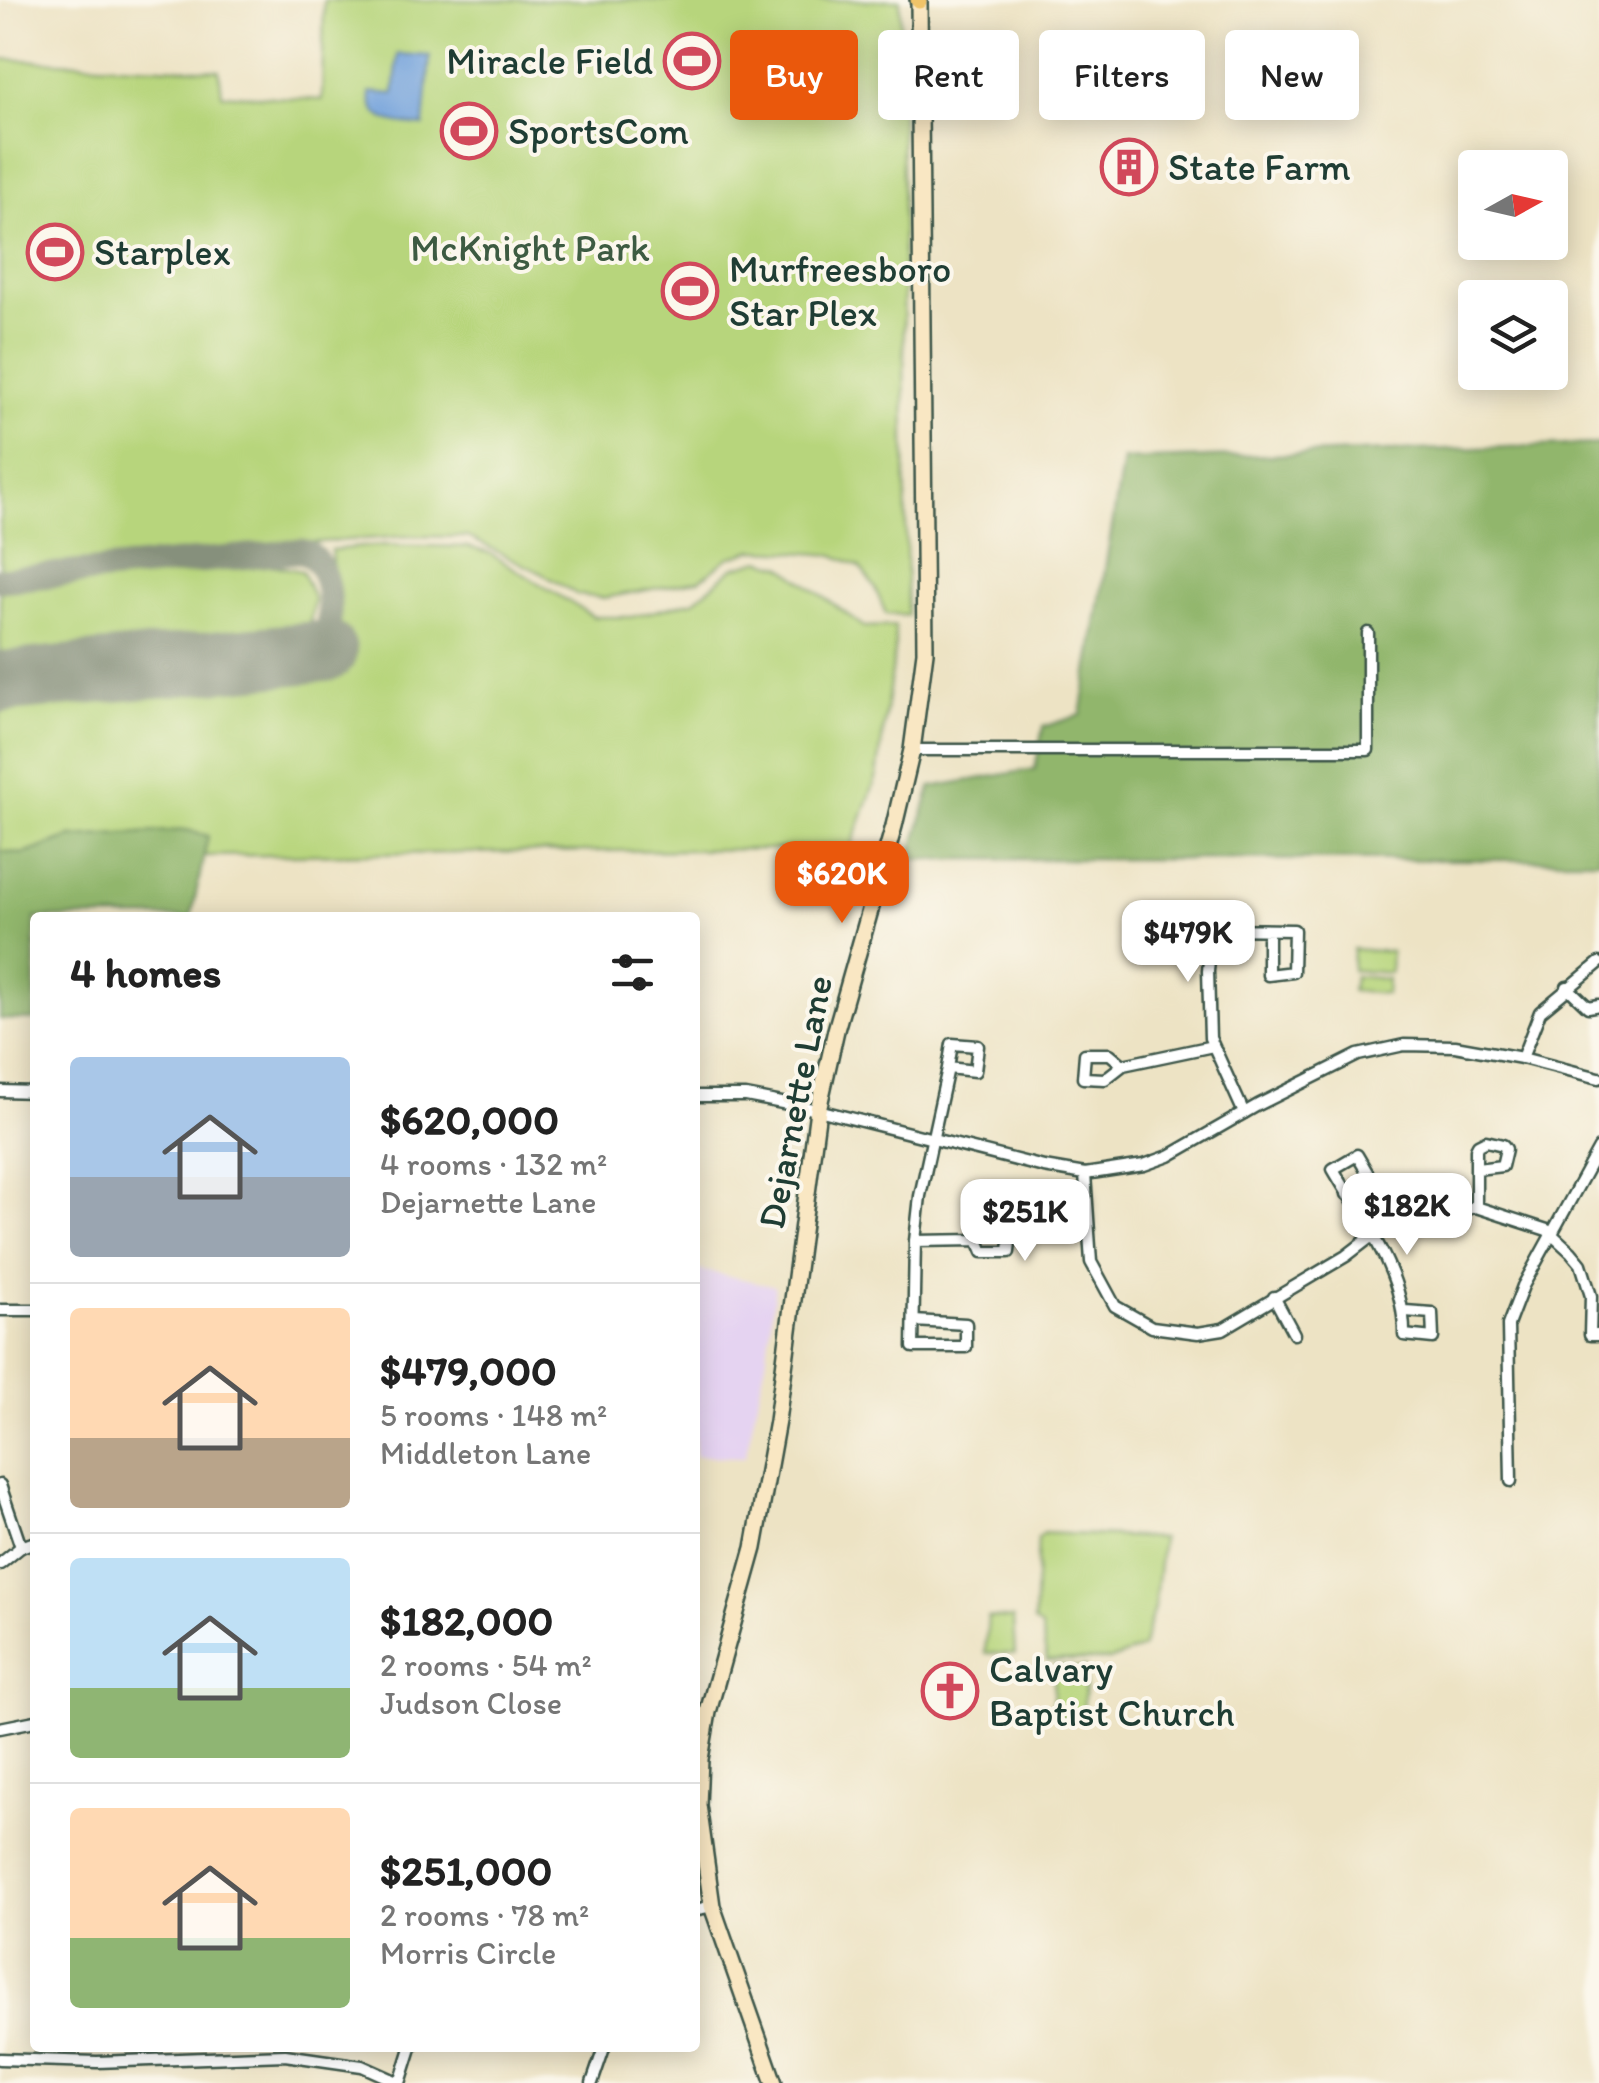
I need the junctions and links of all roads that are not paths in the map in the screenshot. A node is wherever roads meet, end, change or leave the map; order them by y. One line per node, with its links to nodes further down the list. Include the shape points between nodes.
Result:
1 (919, 0): 3 (main road, Dejarnette Lane, via 925,652)
2 (1368, 633): 3 (street, via 1368,750)
3 (912, 750): 16 (main road, Dejarnette Lane)
4 (1268, 930): 4 (street, via 1268,975 1293,972 1294,930); 8 (street, via 1212,929)
5 (1597, 969): 6 (street)
6 (1568, 987): 7 (street, via 1588,1007); 9 (street, via 1540,1012)
7 (1599, 1006)
8 (1213, 1046): 10 (street); 17 (street)
9 (1522, 1058): 12 (street); 17 (street, via 1454,1046 1388,1048 1358,1054)
10 (1123, 1065)
11 (948, 1068): 18 (street)
12 (1599, 1078)
13 (0, 1092): 14 (street)
14 (30, 1092)
15 (700, 1096): 16 (street, via 746,1096)
16 (818, 1110): 18 (street); 43 (main road, Dejarnette Lane, via 754,1548)
17 (1244, 1113): 21 (street, via 1169,1156)
18 (935, 1139): 21 (street); 27 (street)
19 (1599, 1148): 24 (street)
20 (1477, 1170): 23 (street)
21 (1086, 1174): 28 (street, via 1091,1262 1115,1306 1152,1327 1198,1333 1223,1328)
22 (1347, 1194): 25 (street)
23 (1476, 1207): 24 (street); 25 (street, via 1406,1221)
24 (1550, 1233): 29 (street, via 1581,1264); 36 (street, via 1508,1324)
25 (1372, 1236): 28 (street); 32 (street)
26 (978, 1240): 27 (street)
27 (915, 1241): 33 (street)
28 (1274, 1297): 34 (street)
29 (1595, 1298): 35 (street, via 1590,1335)
30 (0, 1310): 31 (street)
31 (30, 1310)
32 (1404, 1311)
33 (914, 1321): 33 (street, via 914,1347 966,1347 966,1324)
34 (1294, 1334)
35 (1599, 1335)
36 (1512, 1481)
37 (0, 1485): 39 (street)
38 (30, 1543): 39 (street)
39 (21, 1546): 40 (street)
40 (0, 1564)
41 (30, 1722): 42 (street)
42 (0, 1728)
43 (700, 1759)
44 (700, 1830): 45 (main road, Dejarnette Lane)
45 (712, 1906): 46 (street); 53 (main road, Dejarnette Lane)
46 (700, 1909)
47 (410, 2052): 51 (street)
48 (603, 2052): 52 (street)
49 (158, 2053): 50 (street, via 96,2062); 51 (street, via 316,2058 362,2066)
50 (0, 2059)
51 (400, 2083)
52 (592, 2083)
53 (774, 2083)

